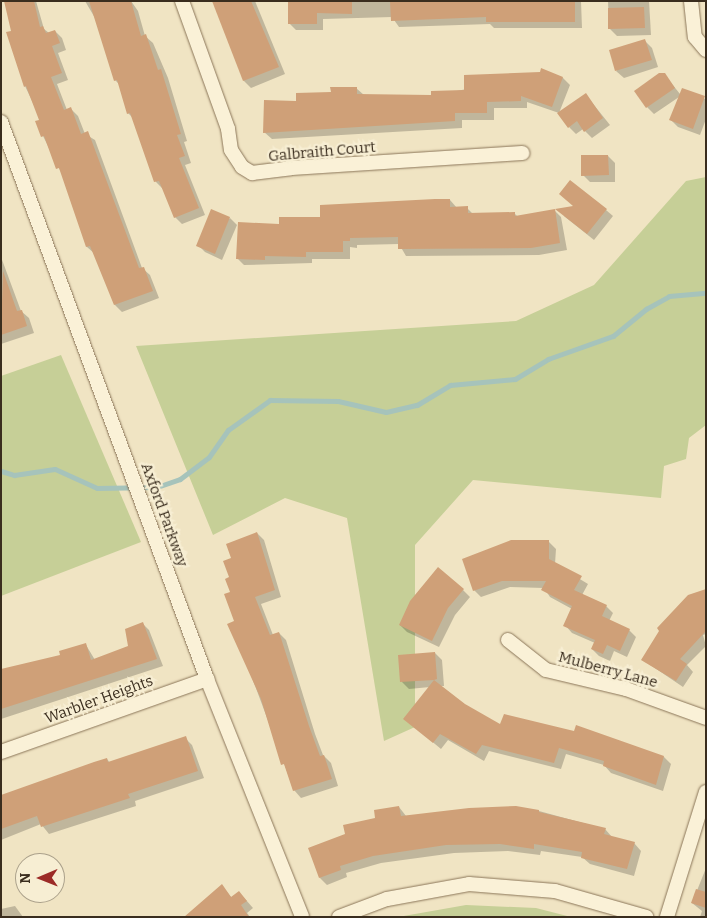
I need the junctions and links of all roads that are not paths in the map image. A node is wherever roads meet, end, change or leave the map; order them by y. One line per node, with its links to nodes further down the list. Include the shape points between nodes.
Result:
1 (182, 1): 5 (street, Galbraith Court, via 228,129 231,150 242,166 252,173)
2 (691, 1): 3 (street, via 695,36)
3 (706, 50)
4 (1, 122): 7 (street, Axford Parkway)
5 (524, 153)
6 (508, 640): 8 (street, Mulberry Lane, via 546,670 626,689)
7 (207, 679): 9 (street, Warbler Heights); 11 (street, Axford Parkway)
8 (706, 718)
9 (1, 752)
10 (706, 792): 14 (street)
11 (302, 917)
12 (339, 917): 13 (street, via 387,899 469,884 555,891)
13 (646, 917)
14 (667, 917)

